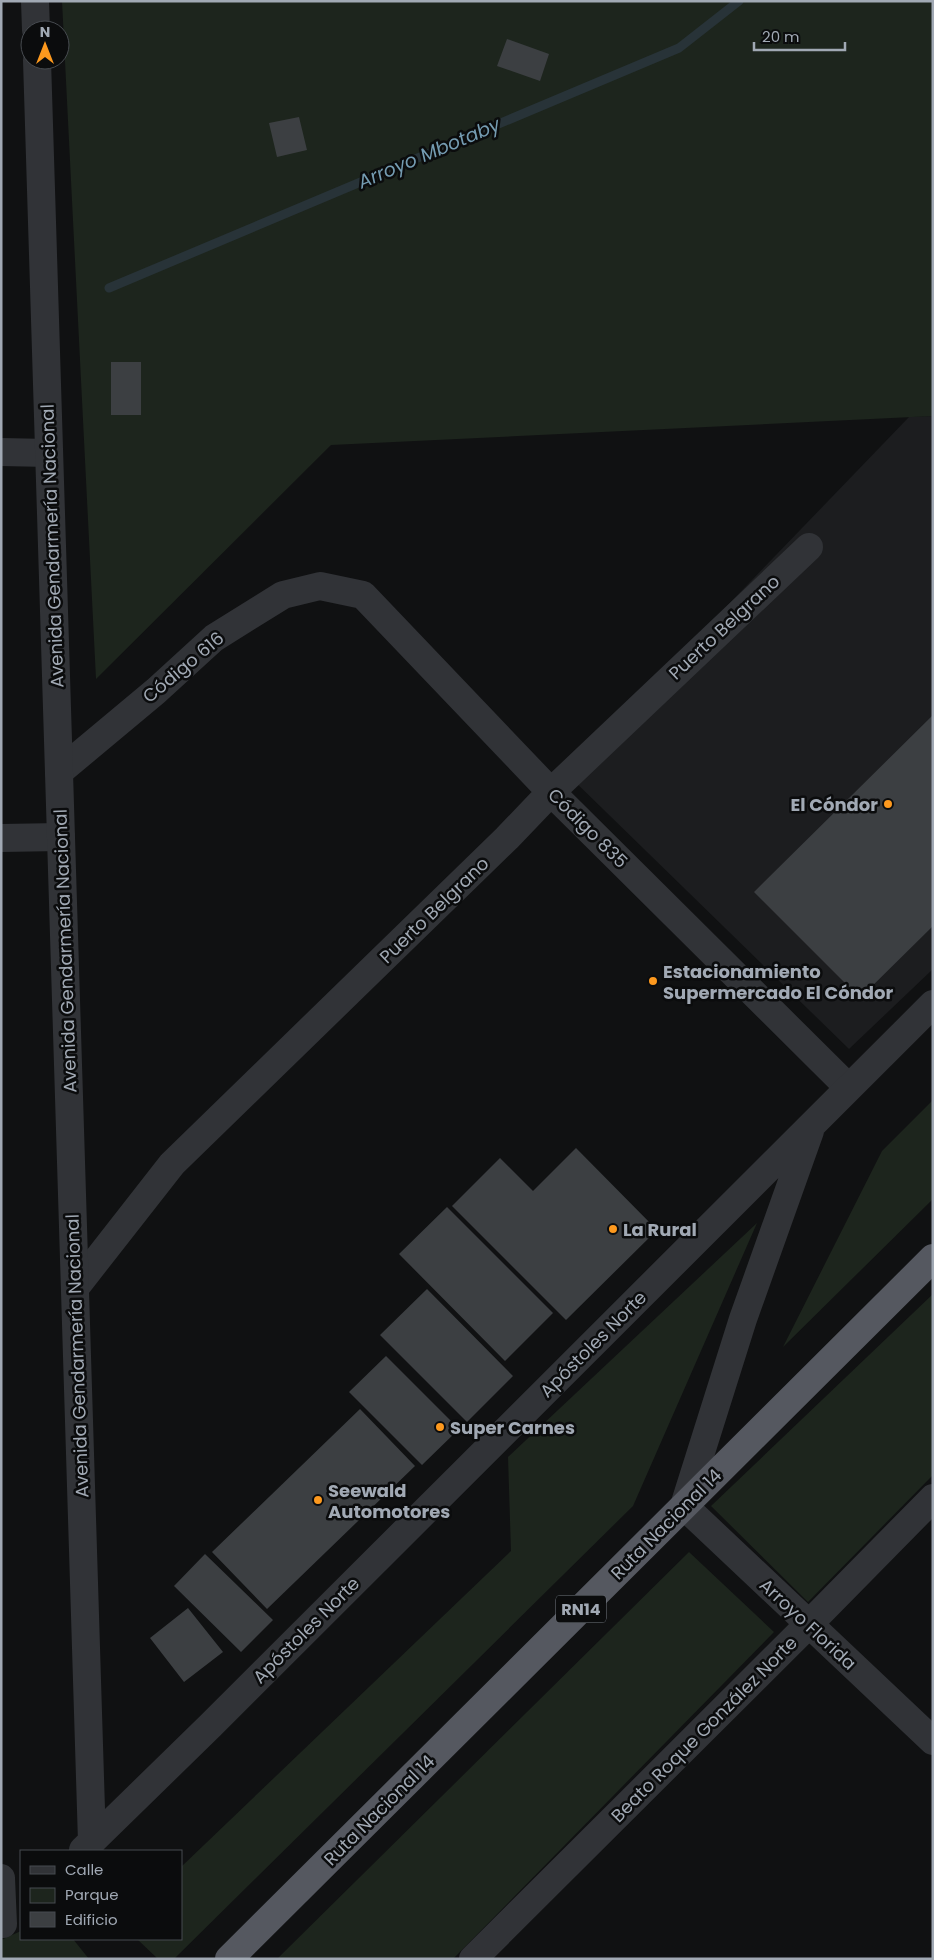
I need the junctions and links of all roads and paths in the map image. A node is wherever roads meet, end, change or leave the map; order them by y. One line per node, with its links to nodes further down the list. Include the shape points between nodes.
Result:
1 (35, 1): 2 (street)
2 (36, 20)
3 (37, 70): 5 (street, Avenida Gendarmería Nacional)
4 (1, 452): 5 (street)
5 (49, 453): 8 (street, Avenida Gendarmería Nacional)
6 (809, 547): 9 (street, Puerto Belgrano)
7 (320, 586): 8 (street, Código 616, via 284,595 214,638); 9 (street, Código 835, via 363,595)
8 (59, 772): 10 (street, Avenida Gendarmería Nacional)
9 (551, 792): 13 (street, Código 835); 16 (street, Puerto Belgrano, via 172,1164)
10 (61, 837): 11 (street); 16 (street, Avenida Gendarmería Nacional)
11 (1, 838)
12 (933, 1004): 13 (street, Apóstoles Norte)
13 (848, 1087): 14 (street, Apóstoles Norte)
14 (813, 1122): 18 (street, via 743,1320); 21 (street, Apóstoles Norte)
15 (933, 1258): 18 (highway, Ruta Nacional 14 / RN14)
16 (75, 1288): 21 (street, Avenida Gendarmería Nacional)
17 (933, 1498): 19 (street, Beato Roque González Norte)
18 (684, 1506): 19 (street, Arroyo Florida); 24 (highway, Ruta Nacional 14 / RN14)
19 (808, 1625): 20 (street, Arroyo Florida); 25 (street, Beato Roque González Norte)
20 (933, 1741)
21 (87, 1847)
22 (1, 1878): 23 (street)
23 (8, 1918)
24 (230, 1959)
25 (473, 1959)

